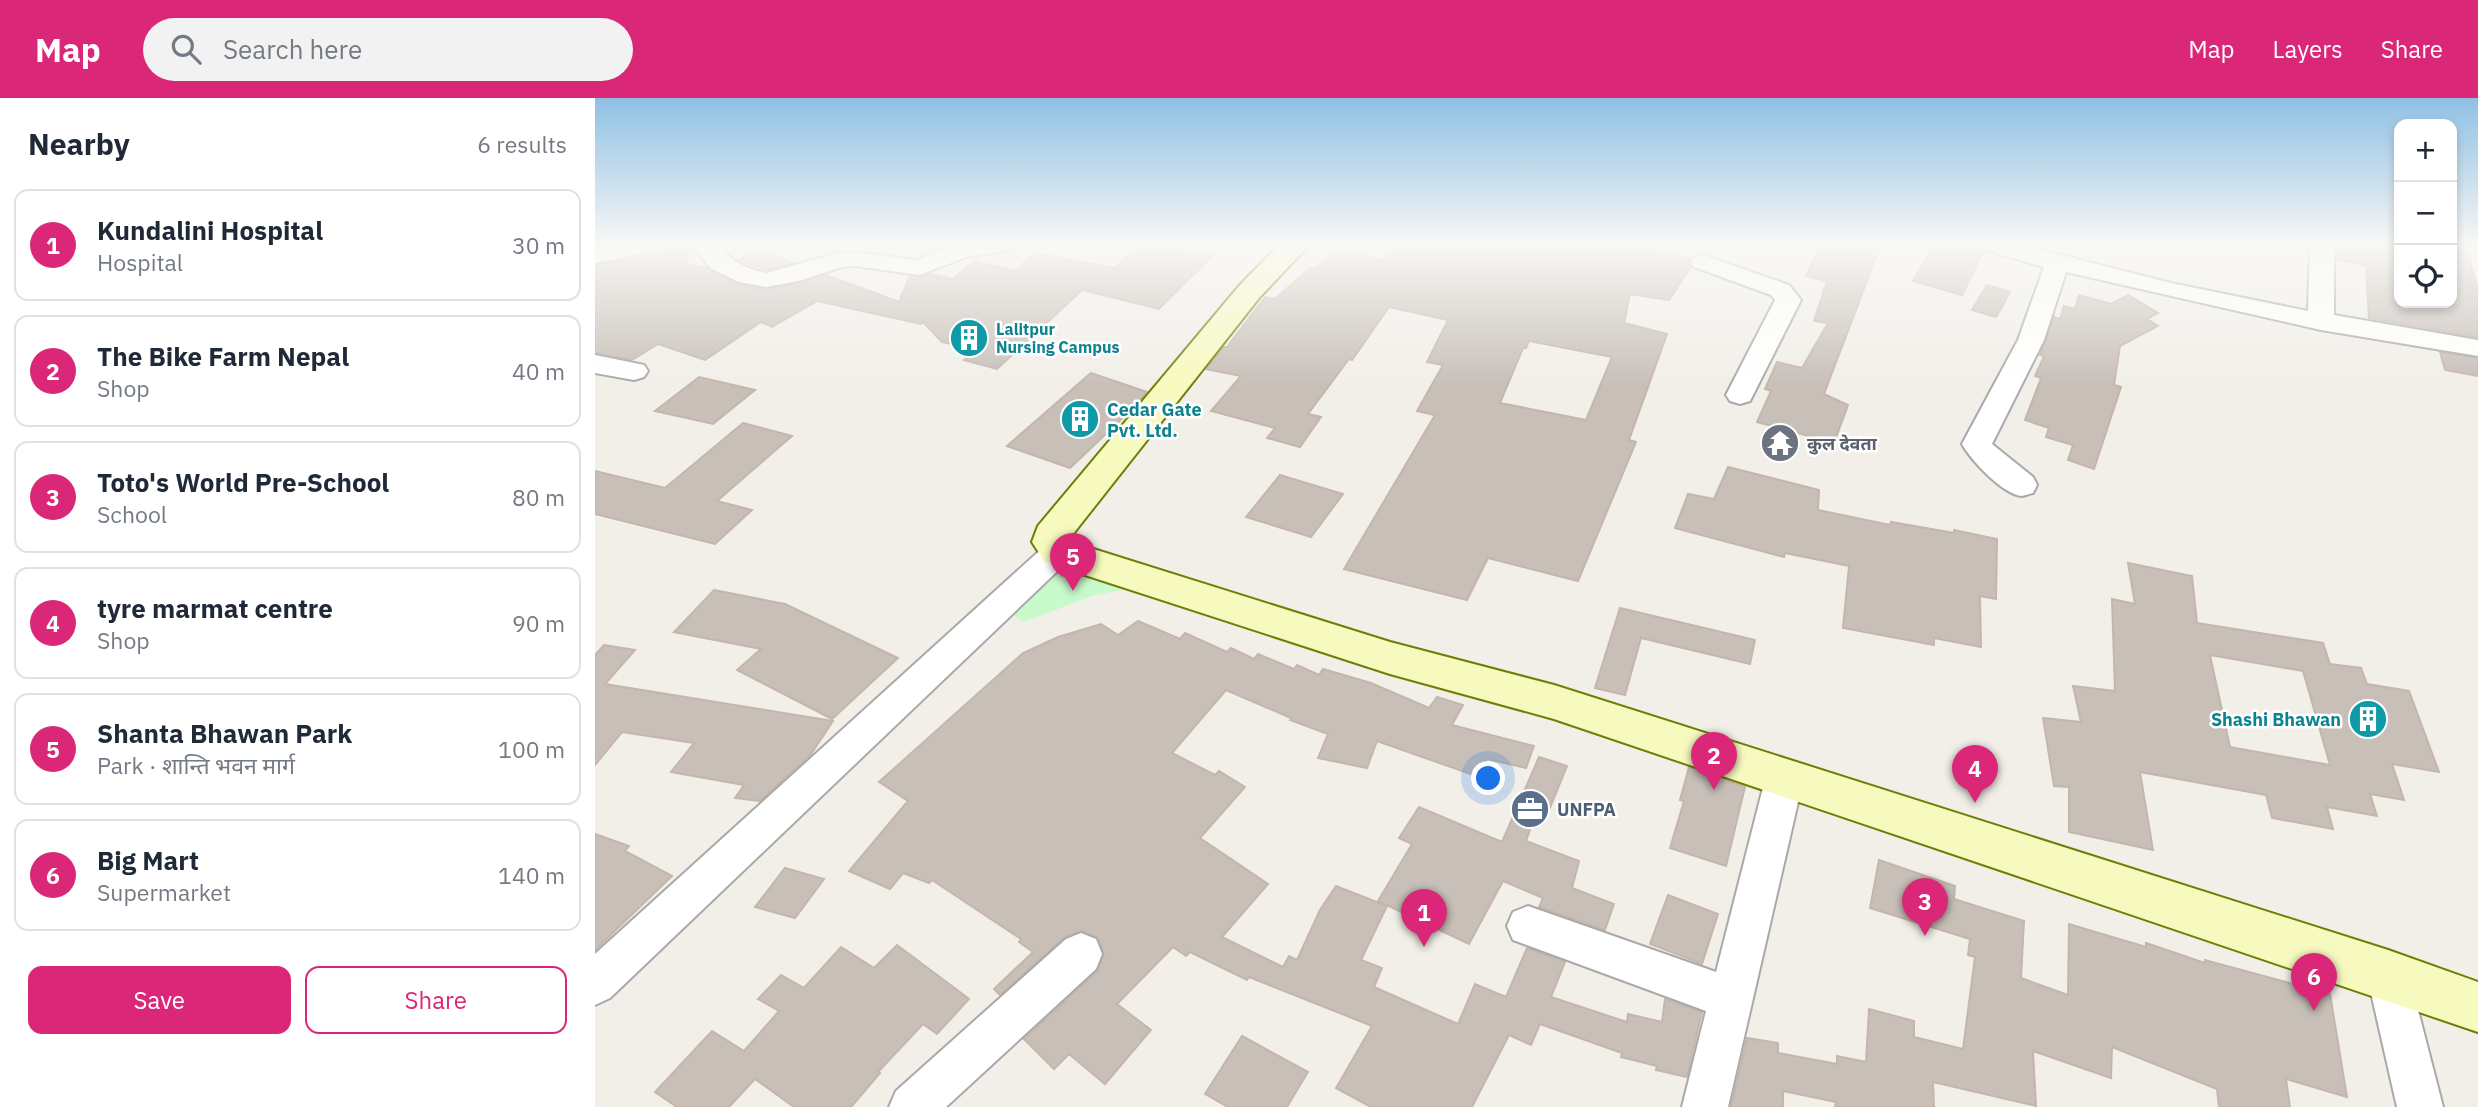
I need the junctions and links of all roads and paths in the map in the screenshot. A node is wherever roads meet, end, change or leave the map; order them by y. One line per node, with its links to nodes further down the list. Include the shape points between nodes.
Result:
1 (1250, 291): 12 (main road, via 1051,536)
2 (1781, 291): 10 (street, via 1788,300)
3 (2048, 291): 11 (street, via 2031,340 1977,444 1982,454)
4 (2180, 291): 6 (street)
5 (2321, 291): 6 (street)
6 (2321, 322): 7 (street)
7 (2478, 348)
8 (596, 365): 9 (street)
9 (634, 371)
10 (1740, 395)
11 (2022, 485)
12 (1058, 552): 13 (main road, via 1389,658 1554,702); 17 (street)
13 (1786, 776): 16 (main road); 18 (street)
14 (1528, 926): 18 (street)
15 (1081, 954): 20 (street)
16 (2388, 975): 19 (main road); 22 (street)
17 (595, 983)
18 (1729, 998): 21 (street)
19 (2478, 1007)
20 (912, 1107)
21 (1705, 1107)
22 (2420, 1107)

